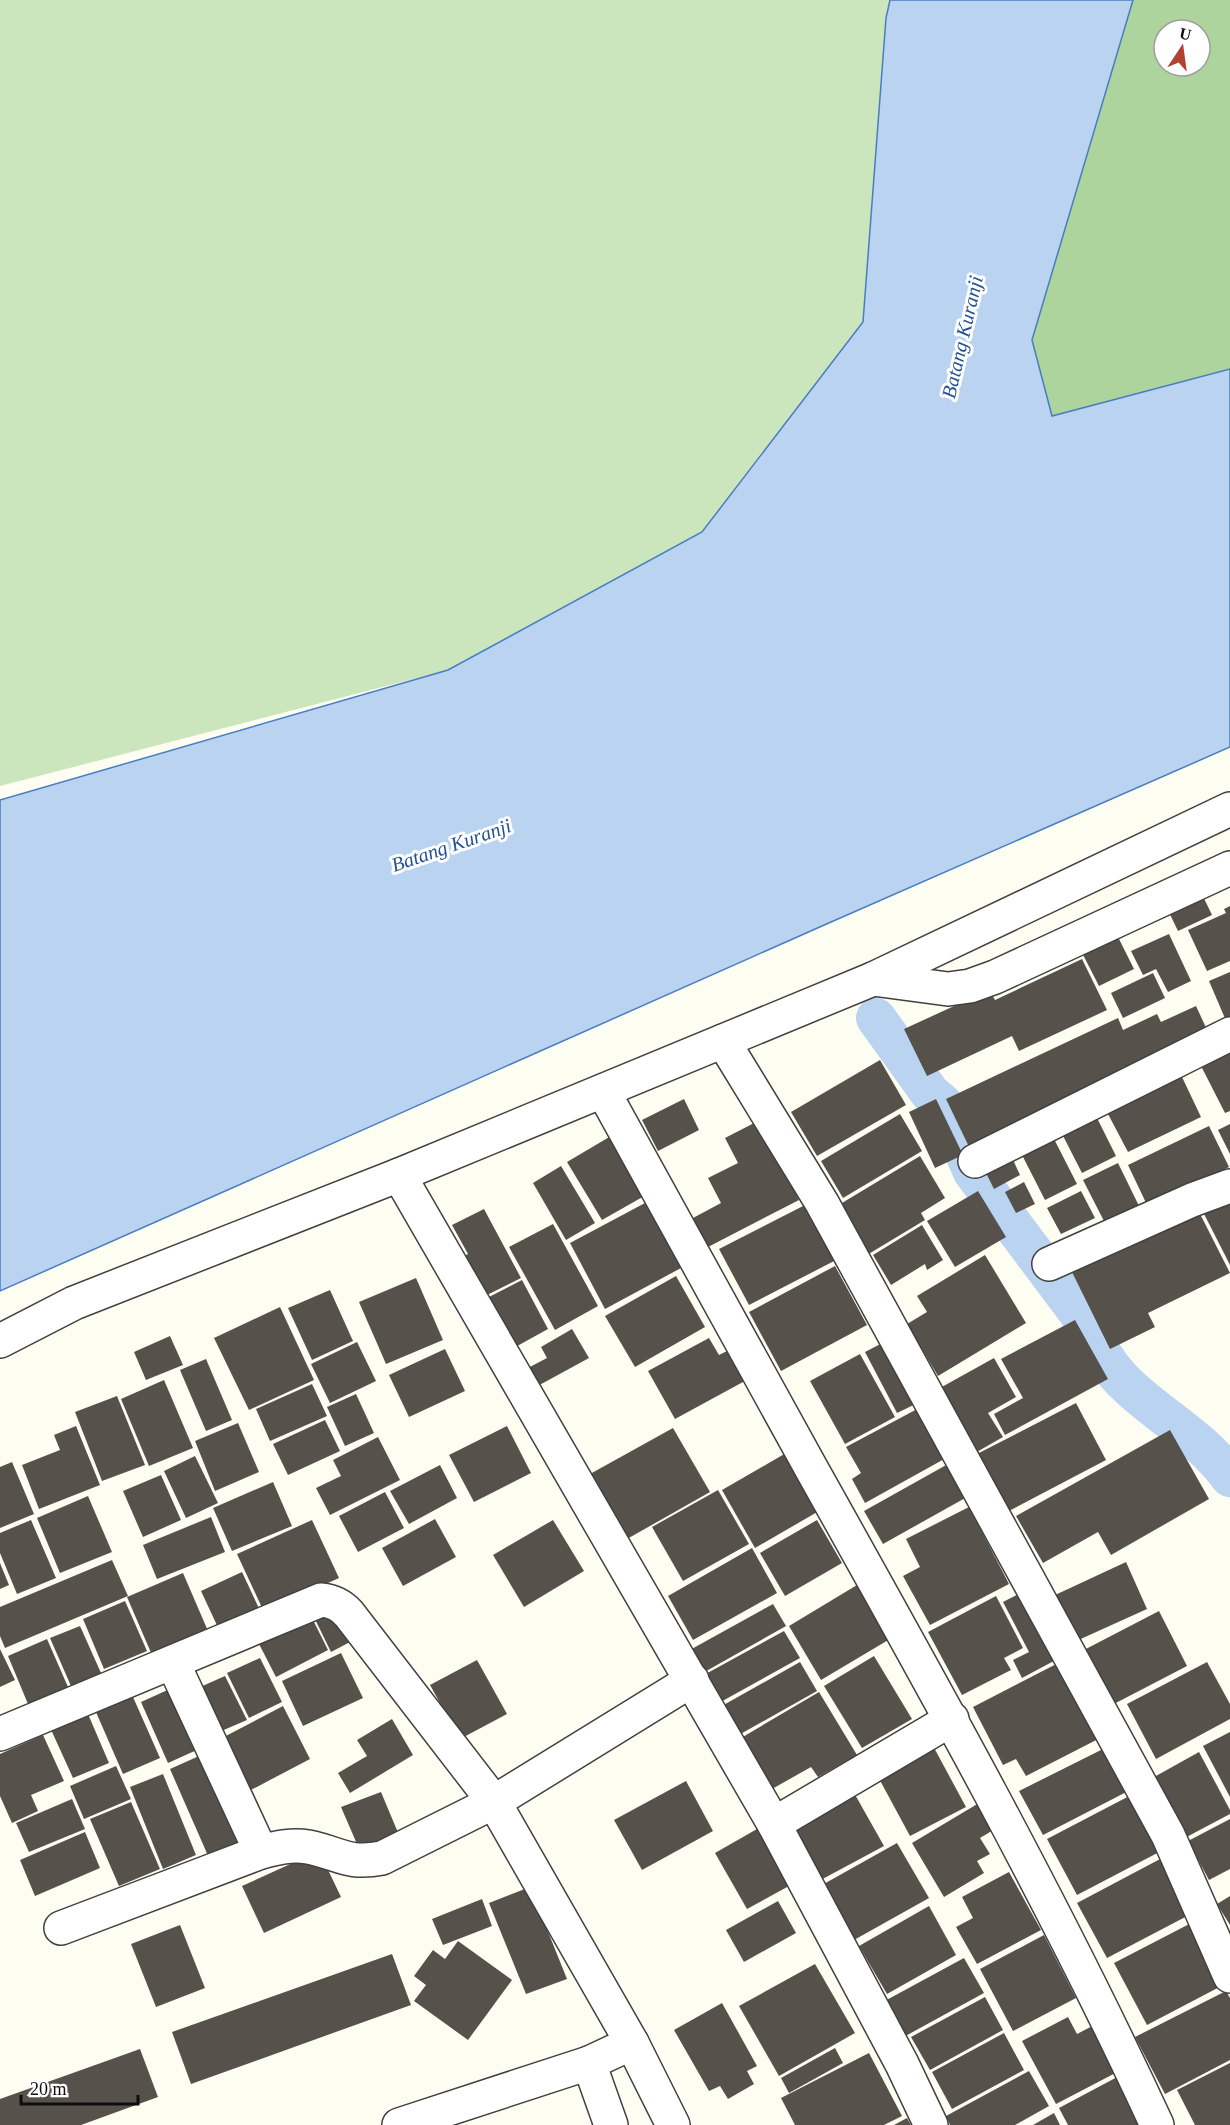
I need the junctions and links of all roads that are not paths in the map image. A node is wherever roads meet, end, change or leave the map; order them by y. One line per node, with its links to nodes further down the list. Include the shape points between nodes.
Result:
1 (1230, 808): 3 (street)
2 (1230, 868): 3 (street, via 970,986 948,989)
3 (873, 979): 5 (street)
4 (1230, 1034): 7 (street)
5 (723, 1041): 6 (street); 20 (street, via 822,1203 1168,1835)
6 (603, 1091): 8 (street); 14 (street)
7 (975, 1161)
8 (399, 1175): 11 (street, via 74,1303); 13 (street)
9 (1230, 1186): 10 (street)
10 (1049, 1264)
11 (0, 1341)
12 (173, 1664): 15 (street); 16 (street, via 321,1600 336,1603 349,1614); 18 (street)
13 (692, 1680): 16 (street); 17 (street)
14 (952, 1719): 17 (street); 27 (street)
15 (0, 1734)
16 (494, 1802): 18 (street, via 382,1858 345,1859 307,1846 291,1845); 21 (street)
17 (774, 1824): 26 (street)
18 (261, 1852): 19 (street)
19 (60, 1928)
20 (1230, 1976)
21 (632, 2043): 22 (street); 25 (street)
22 (589, 2063): 23 (street); 24 (street)
23 (399, 2125)
24 (611, 2125)
25 (673, 2125)
26 (931, 2125)
27 (1158, 2125)

